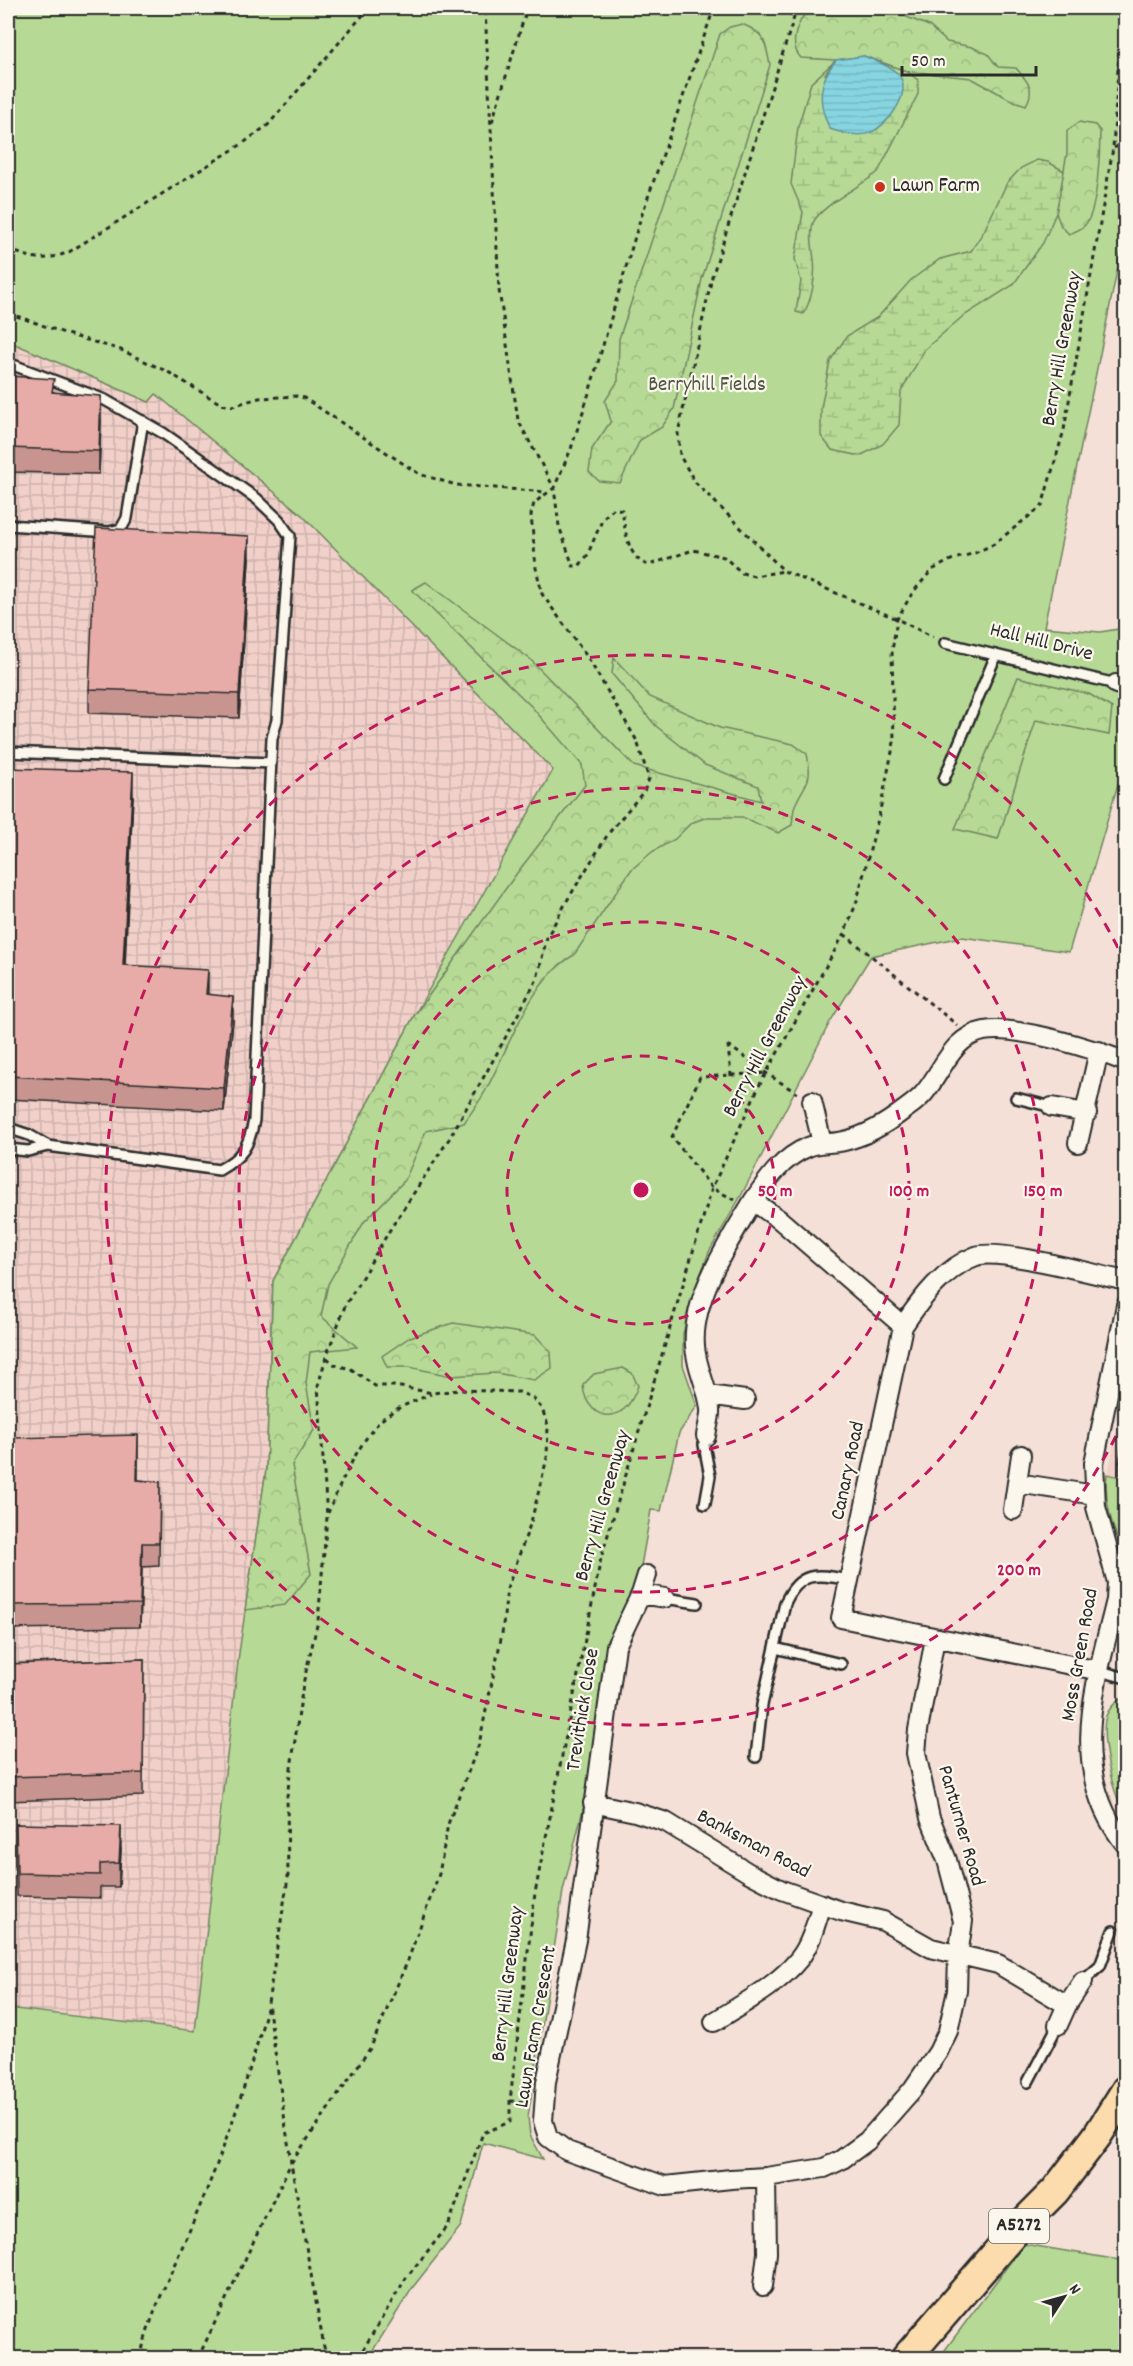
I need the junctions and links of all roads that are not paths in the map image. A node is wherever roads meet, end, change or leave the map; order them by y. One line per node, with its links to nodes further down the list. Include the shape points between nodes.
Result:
1 (8, 363): 2 (lane, via 105,400)
2 (143, 421): 3 (lane, via 127,518 121,529 109,532); 8 (lane, via 257,499 290,536)
3 (8, 525)
4 (945, 643): 5 (lane, Hall Hill Drive)
5 (996, 655): 6 (lane, Hall Hill Drive); 9 (lane)
6 (1120, 686)
7 (8, 752): 8 (lane)
8 (271, 762): 19 (lane, via 251,1139 236,1161 219,1170)
9 (944, 778)
10 (1099, 1051): 11 (street); 15 (street); 17 (street, via 1006,1030 984,1031 970,1036 953,1050 925,1093 906,1109 861,1136)
11 (1125, 1062)
12 (1016, 1098): 14 (lane)
13 (812, 1101): 17 (street)
14 (1052, 1107): 15 (street)
15 (1087, 1113): 18 (street)
16 (8, 1128): 19 (lane)
17 (822, 1143): 21 (street, via 788,1159 770,1175)
18 (1078, 1143)
19 (48, 1146): 20 (lane, via 28,1151)
20 (8, 1149)
21 (751, 1204): 24 (street, via 780,1220); 25 (street, via 711,1273 699,1311 694,1342 697,1366)
22 (1125, 1281): 24 (street, Canary Road, via 999,1254 977,1256 956,1267 926,1293)
23 (1125, 1305): 30 (street, Moss Green Road, via 1094,1462)
24 (903, 1326): 34 (street, Canary Road)
25 (708, 1395): 26 (street); 27 (street, via 711,1410)
26 (745, 1400)
27 (706, 1436): 31 (lane, via 710,1476)
28 (1021, 1455): 29 (street)
29 (1017, 1483): 30 (street); 32 (street)
30 (1095, 1495): 41 (street, Moss Green Road, via 1117,1582)
31 (705, 1504)
32 (1013, 1510)
33 (647, 1575): 35 (street, Trevithick Close)
34 (849, 1580): 38 (street, Canary Road, via 841,1618); 39 (lane, via 811,1575 799,1581 784,1603)
35 (641, 1594): 36 (street); 44 (street, Trevithick Close, via 616,1646)
36 (665, 1598): 37 (lane)
37 (697, 1603)
38 (935, 1638): 41 (street, Canary Road); 48 (street, Panturner Road, via 916,1753 930,1818 947,1860 963,1921)
39 (775, 1648): 40 (lane); 43 (lane, via 762,1705)
40 (841, 1664)
41 (1100, 1671): 42 (lane); 45 (street, Moss Green Road, via 1091,1710 1091,1758 1100,1803)
42 (1125, 1678)
43 (756, 1757)
44 (593, 1803): 46 (street, Banksman Road, via 666,1822 749,1873); 56 (street, Lawn Farm Crescent, via 576,1940 546,2082 543,2121 548,2137 567,2151 665,2186)
45 (1122, 1839)
46 (822, 1904): 48 (street, Banksman Road, via 883,1921 931,1948); 52 (street, via 800,1958 783,1976)
47 (1113, 1931): 49 (lane, via 1100,1966)
48 (958, 1956): 50 (street, Panturner Road); 51 (street, Banksman Road, via 998,1964)
49 (1083, 1981): 51 (street)
50 (957, 1991): 56 (street, Lawn Farm Crescent, via 948,2031 938,2052 912,2090 867,2141 824,2168)
51 (1067, 2005): 53 (street)
52 (714, 2022)
53 (1058, 2025): 54 (lane)
54 (1028, 2082)
55 (1125, 2090): 58 (main road, A5272, via 1097,2136 1055,2191)
56 (766, 2177): 57 (street, via 767,2253)
57 (763, 2286)
58 (906, 2358)

